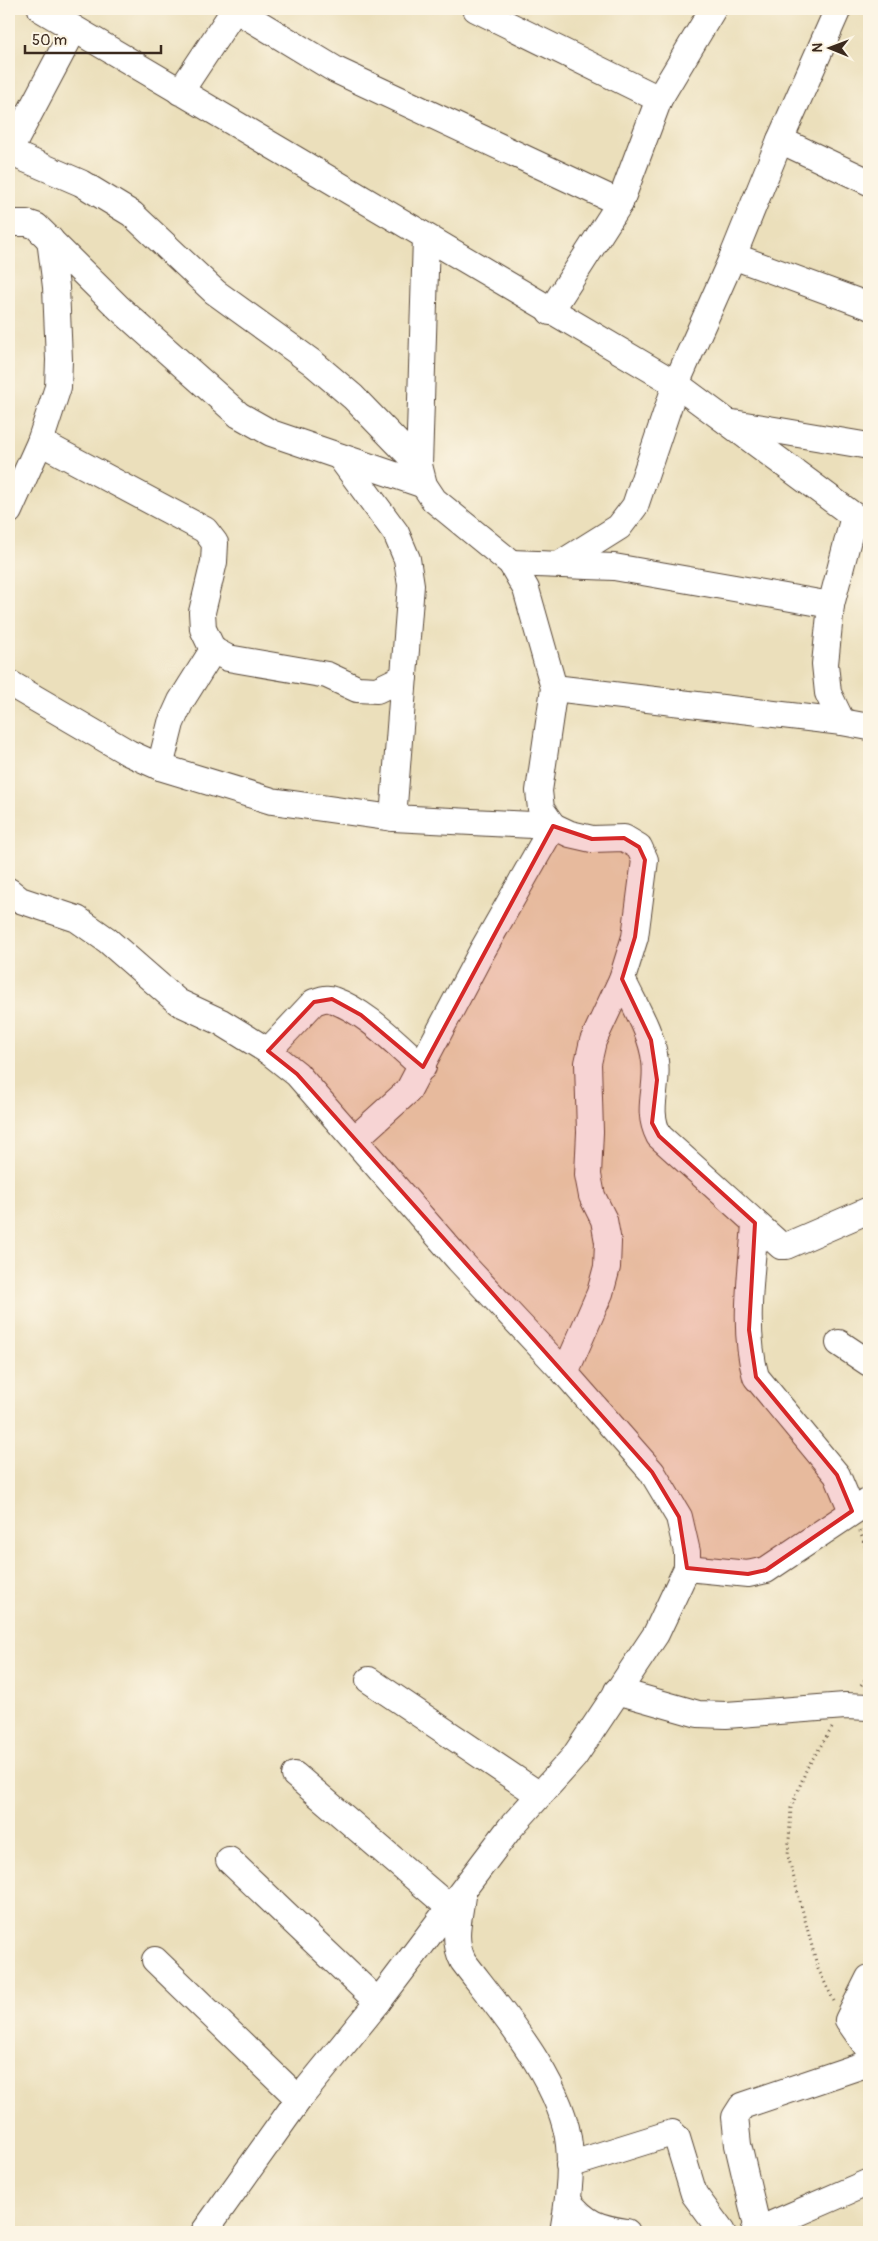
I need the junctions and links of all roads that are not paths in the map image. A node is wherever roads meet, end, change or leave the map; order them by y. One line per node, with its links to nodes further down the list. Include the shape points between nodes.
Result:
1 (235, 9): 7 (street); 12 (street, via 336,70)
2 (476, 9): 8 (street)
3 (713, 9): 8 (street)
4 (838, 9): 9 (street)
5 (45, 10): 6 (street)
6 (74, 29): 7 (street); 10 (street)
7 (180, 92): 14 (street)
8 (659, 99): 12 (street)
9 (780, 140): 11 (street); 16 (street)
10 (9, 152): 24 (street, via 81,183 132,214 215,292 313,363 353,397)
11 (869, 182)
12 (620, 203): 18 (street)
13 (9, 223): 15 (street, via 27,222)
14 (426, 238): 18 (street); 24 (street)
15 (50, 239): 21 (street, via 56,287 58,387); 23 (street, via 119,308 239,415 271,433)
16 (733, 256): 17 (street); 19 (street)
17 (869, 306)
18 (550, 312): 19 (street)
19 (676, 384): 20 (street); 28 (street, via 635,506 618,527)
20 (727, 422): 22 (street); 26 (street)
21 (40, 442): 25 (street); 30 (street, via 205,530 214,543 214,562 202,612 203,629)
22 (869, 446)
23 (340, 457): 24 (street); 31 (street, via 396,533 407,559 410,585)
24 (422, 475): 27 (street, via 434,500)
25 (9, 511)
26 (862, 522): 29 (street)
27 (511, 564): 28 (street); 33 (street, via 526,589)
28 (560, 564): 29 (street, via 614,567)
29 (831, 605): 34 (street, via 825,664 828,693)
30 (213, 650): 31 (street, via 228,658 327,675 357,689 377,690); 36 (street, via 181,701 171,723)
31 (404, 677): 37 (street)
32 (9, 682): 36 (street, via 129,753)
33 (554, 688): 34 (street); 38 (street, via 539,790 541,809)
34 (842, 722): 35 (street)
35 (869, 728)
36 (160, 766): 37 (street, via 272,802)
37 (393, 818): 38 (street)
38 (553, 826): 40 (street, via 592,839 624,838 639,847 645,860 635,938); 42 (street, via 481,952)
39 (9, 891): 41 (street, via 20,900 77,919 107,940 178,1002 221,1022)
40 (622, 979): 45 (street, via 651,1040 657,1080 652,1123 659,1136); 48 (street, via 593,1041 588,1063 588,1175 592,1196 604,1220 608,1242 607,1267 600,1293)
41 (268, 1050): 42 (street, via 314,1002 324,998 361,1015); 43 (street, via 297,1074)
42 (423, 1067): 43 (street, via 408,1091)
43 (355, 1139): 48 (street, via 459,1260)
44 (869, 1210): 45 (street, via 786,1246 781,1246)
45 (755, 1223): 49 (street, via 749,1330 750,1357 756,1377)
46 (839, 1343): 47 (street)
47 (869, 1363)
48 (566, 1373): 50 (street, via 652,1472 679,1518 687,1552)
49 (861, 1506): 50 (street, via 766,1570 748,1574)
50 (687, 1568): 52 (street, via 656,1634)
51 (369, 1680): 55 (street)
52 (617, 1691): 53 (street, via 698,1714 726,1716); 55 (street, via 574,1757)
53 (857, 1706)
54 (295, 1775): 57 (street)
55 (538, 1794): 57 (street)
56 (229, 1860): 60 (street)
57 (457, 1900): 60 (street); 64 (street, via 457,1949 550,2086 563,2119 569,2144)
58 (155, 1960): 63 (street)
59 (869, 1978): 61 (street, via 848,2020)
60 (378, 2002): 63 (street)
61 (869, 2050)
62 (869, 2063): 67 (street, via 742,2106 735,2117 738,2145)
63 (299, 2099): 68 (street)
64 (569, 2165): 66 (street); 71 (street, via 672,2134 677,2138 694,2194)
65 (869, 2182): 67 (street)
66 (568, 2201): 69 (street); 70 (street, via 582,2218 607,2229)
67 (756, 2231)
68 (204, 2232)
69 (564, 2232)
70 (627, 2232)
71 (722, 2232)

